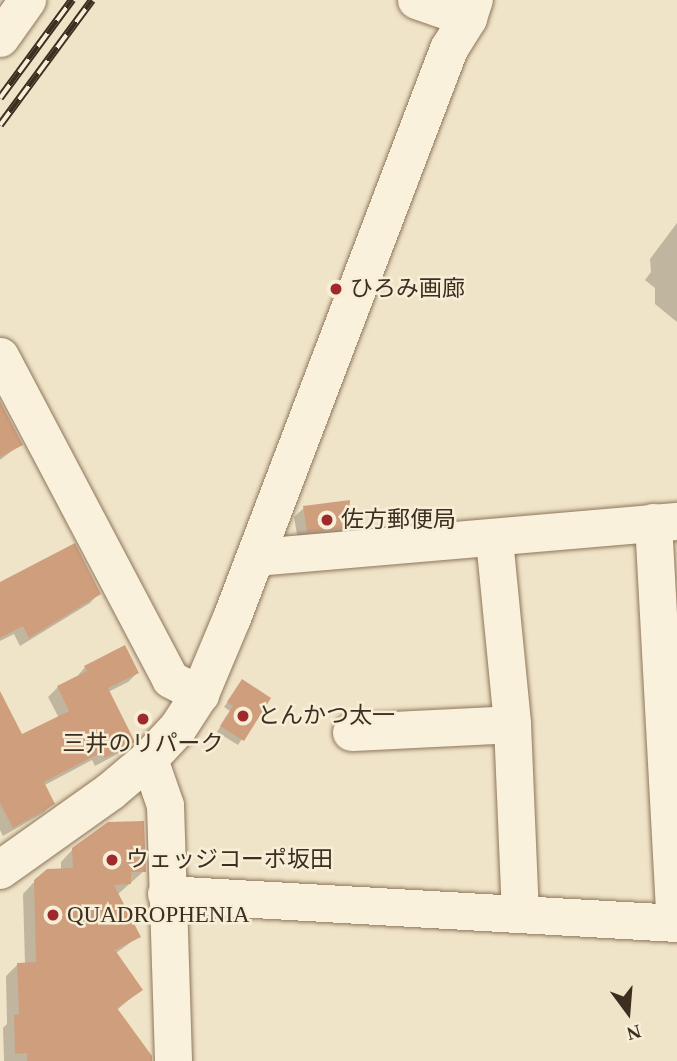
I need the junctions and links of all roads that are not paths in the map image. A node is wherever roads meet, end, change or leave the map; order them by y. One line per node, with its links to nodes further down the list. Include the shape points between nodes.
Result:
1 (27, 0): 3 (street)
2 (452, 13): 7 (street)
3 (0, 38)
4 (0, 356): 8 (street, via 170,679)
5 (665, 522): 6 (street); 15 (street)
6 (494, 538): 7 (street); 9 (street)
7 (256, 557): 8 (street)
8 (200, 694): 11 (street)
9 (512, 724): 10 (street); 14 (street)
10 (351, 732)
11 (149, 760): 12 (street); 13 (street, via 164,805)
12 (0, 870)
13 (166, 894): 14 (street); 16 (street)
14 (520, 911): 15 (street)
15 (676, 923)
16 (173, 1061)

